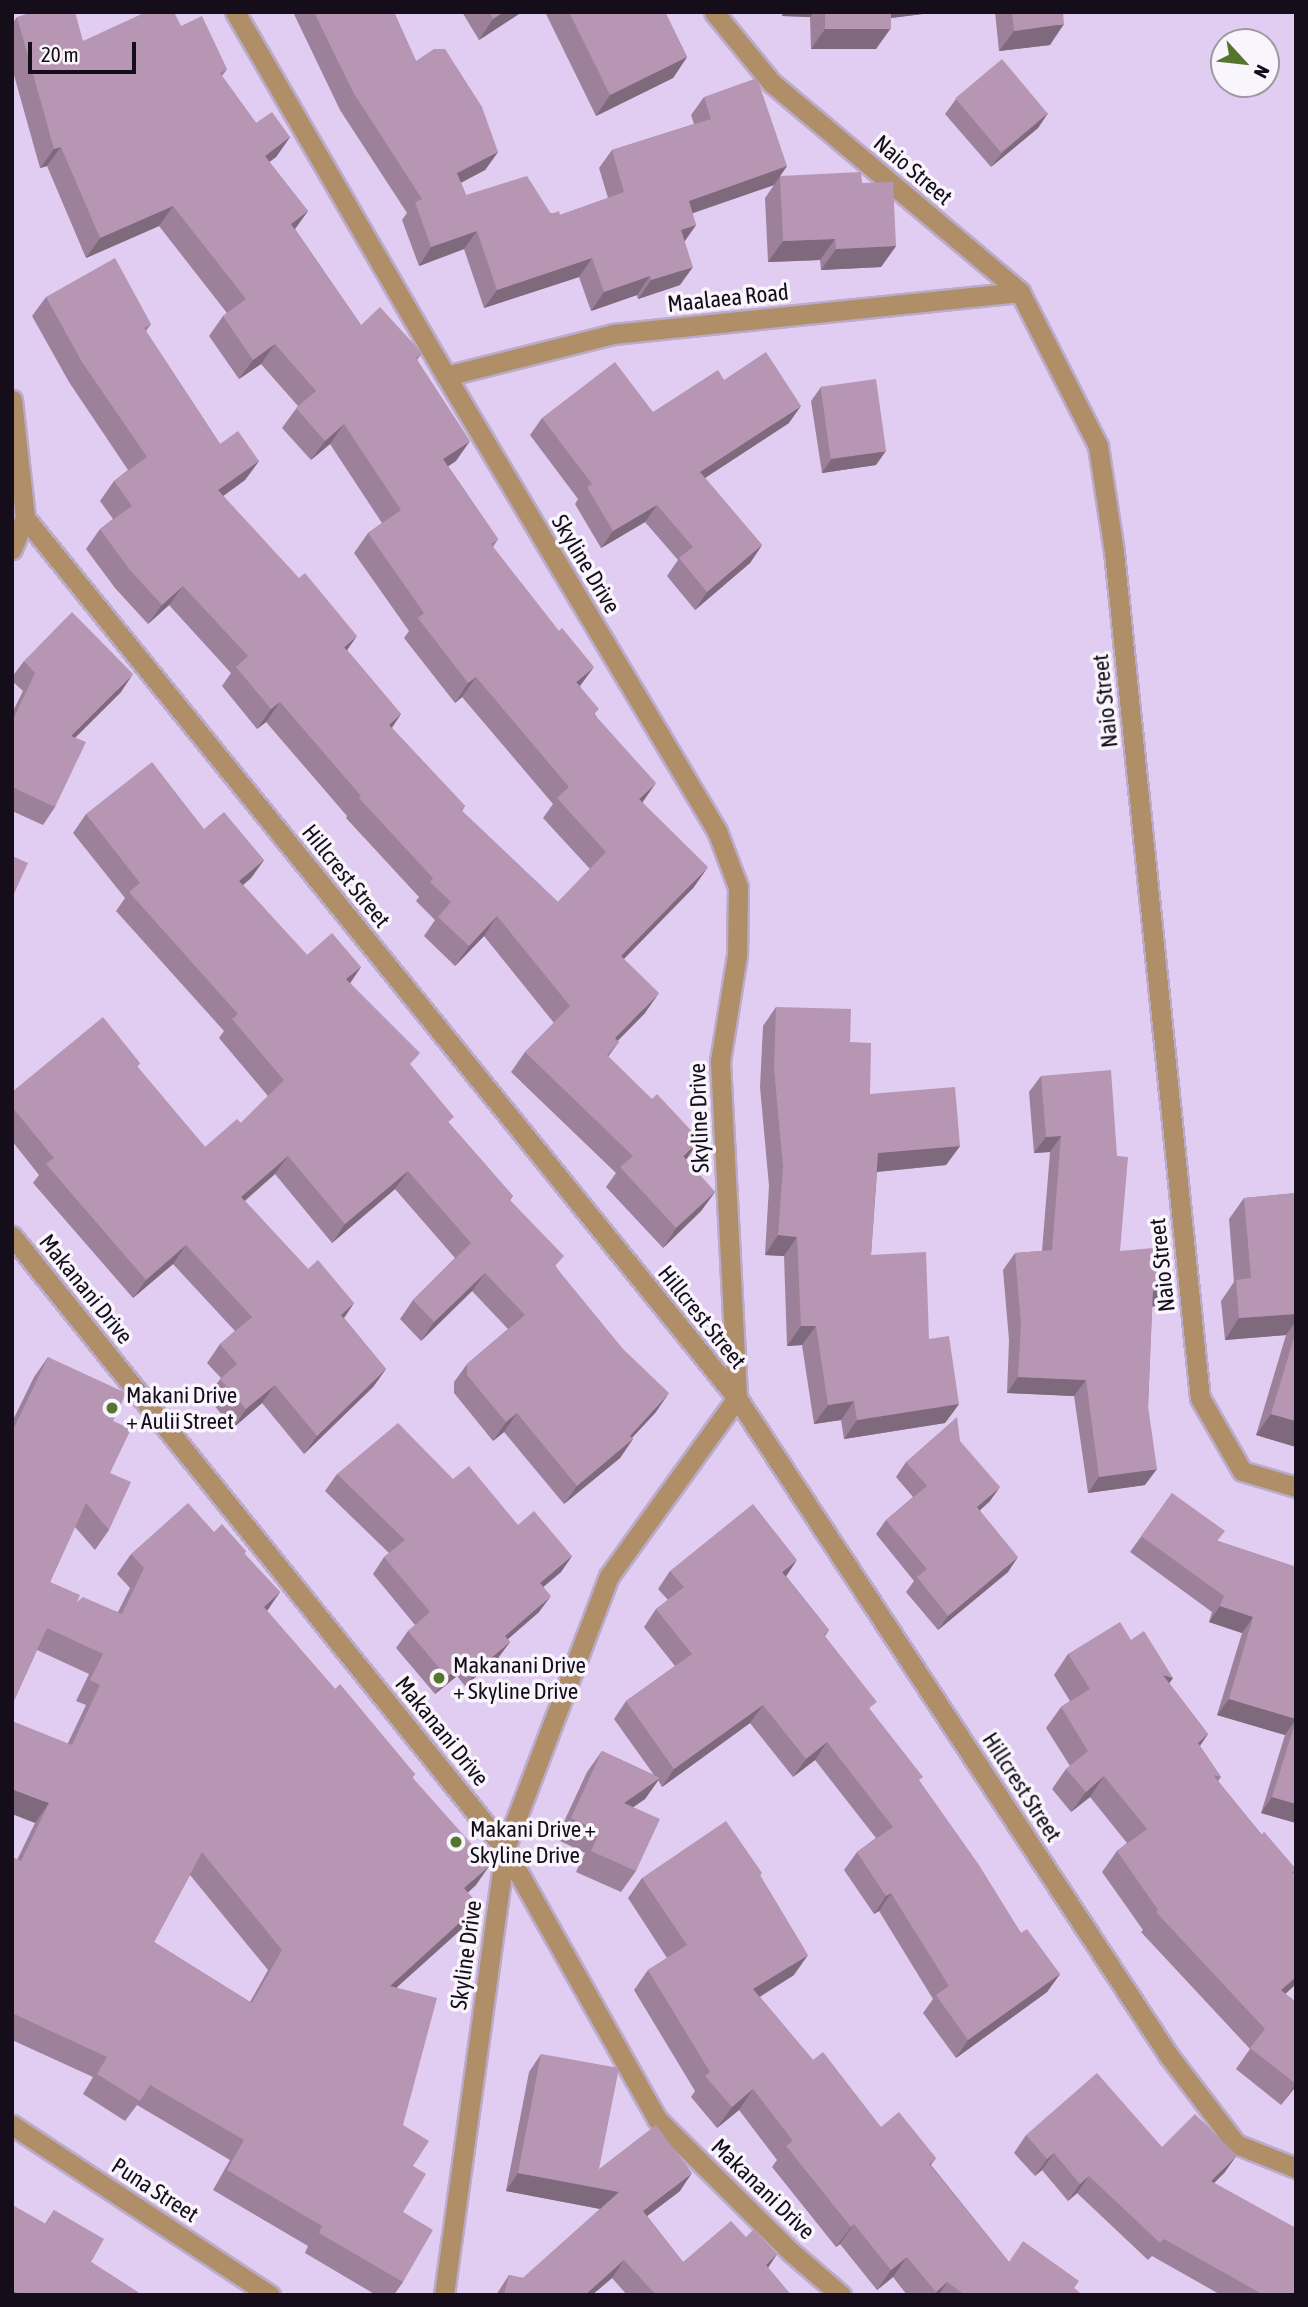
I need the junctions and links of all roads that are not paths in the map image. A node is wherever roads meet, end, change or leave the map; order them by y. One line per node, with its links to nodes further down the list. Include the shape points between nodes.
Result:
1 (235, 12): 4 (street, Skyline Drive)
2 (714, 12): 3 (street, Naio Street, via 772,83)
3 (1020, 292): 4 (street, Maalaea Road, via 613,334); 10 (street, Naio Street, via 1098,446 1114,552 1200,1398 1242,1471)
4 (446, 376): 9 (street, Skyline Drive, via 717,831 738,887 737,954 720,1061)
5 (12, 400): 6 (street)
6 (25, 518): 7 (street); 9 (street, Hillcrest Street)
7 (12, 549)
8 (12, 1236): 11 (street, Makanani Drive)
9 (737, 1398): 11 (street, Skyline Drive, via 609,1576); 13 (street, Hillcrest Street, via 1169,2056 1236,2144)
10 (1296, 1487)
11 (505, 1849): 15 (street, Skyline Drive); 16 (street, Makanani Drive, via 657,2119)
12 (12, 2125): 14 (street, Puna Street)
13 (1296, 2168)
14 (270, 2295)
15 (444, 2295)
16 (841, 2295)

